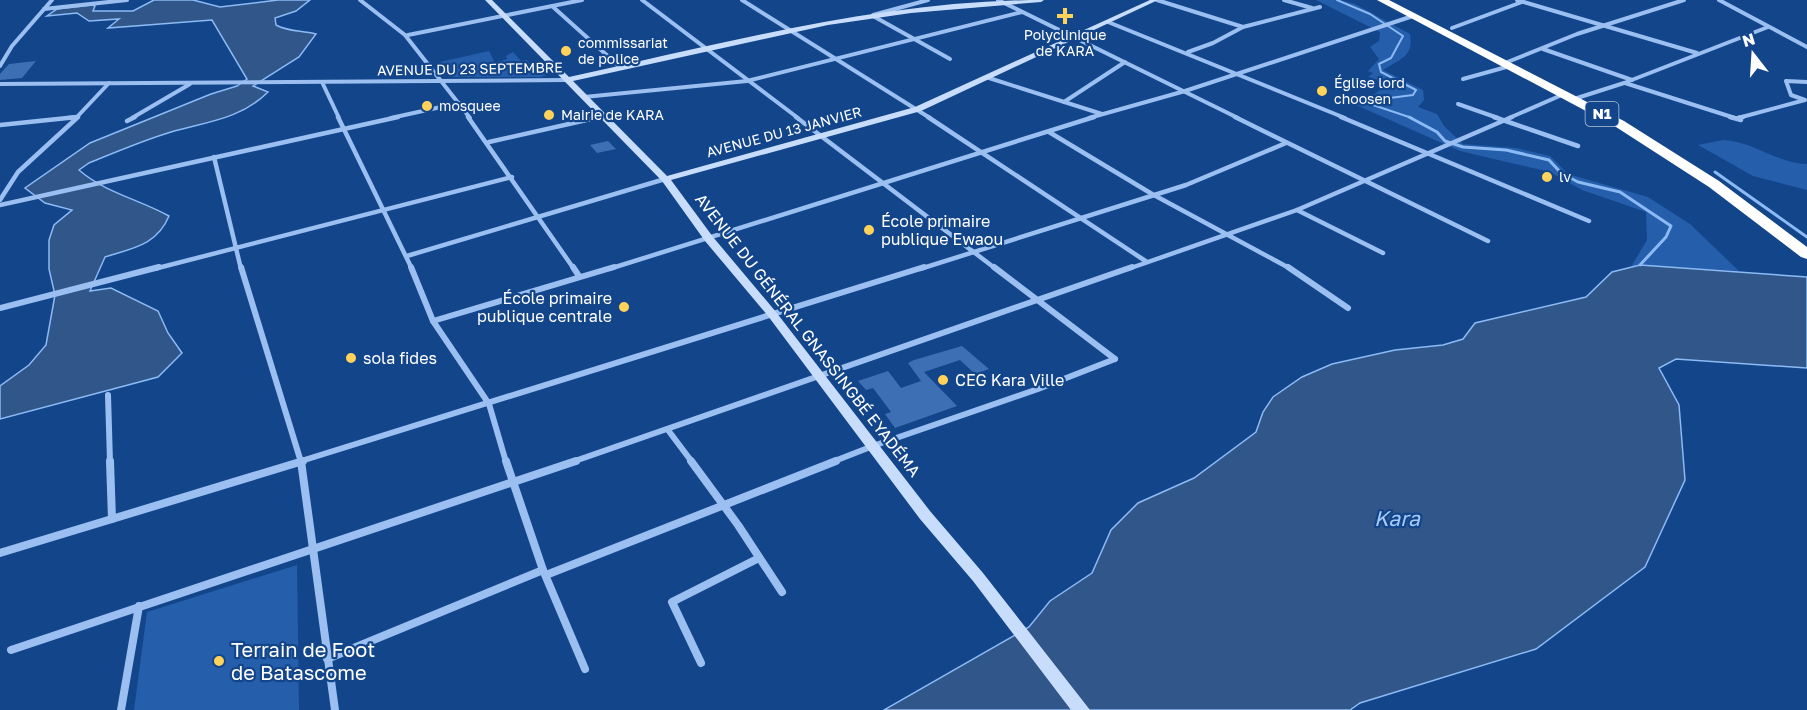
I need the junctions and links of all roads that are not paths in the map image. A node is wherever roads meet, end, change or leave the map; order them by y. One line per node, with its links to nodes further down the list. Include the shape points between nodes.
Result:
1 (52, 0): 22 (street)
2 (127, 0): 22 (street)
3 (360, 0): 34 (street)
4 (488, 0): 25 (main road, AVENUE DU GÉNÉRAL GNASSINGBÉ EYADÉMA)
5 (582, 0): 20 (street)
6 (642, 0): 38 (street)
7 (742, 0): 33 (street)
8 (904, 0): 19 (street)
9 (928, 0): 19 (street)
10 (1041, 0): 17 (main road, AVENUE DU 23 SEPTEMBRE)
11 (1156, 0): 28 (main road, AVENUE DU 13 JANVIER); 30 (street)
12 (1284, 0): 23 (street)
13 (1382, 0): 27 (highway, N1)
14 (1528, 0): 18 (street)
15 (1684, 0): 29 (street)
16 (1719, 0): 31 (street)
17 (1001, 1): 24 (street); 26 (main road, AVENUE DU 23 SEPTEMBRE)
18 (1520, 1): 29 (street); 32 (street)
19 (911, 4): 26 (street)
20 (552, 6): 25 (street); 47 (street)
21 (1320, 7): 23 (street)
22 (44, 9): 46 (street)
23 (1313, 9): 30 (street)
24 (1023, 12): 35 (street); 36 (street)
25 (502, 16): 34 (street); 51 (main road, AVENUE DU GÉNÉRAL GNASSINGBÉ EYADÉMA)
26 (873, 16): 33 (main road, AVENUE DU 23 SEPTEMBRE); 36 (street)
27 (1413, 16): 45 (highway, N1); 48 (street)
28 (1108, 22): 35 (main road, AVENUE DU 13 JANVIER); 40 (street)
29 (1604, 25): 39 (street); 41 (street)
30 (1243, 27): 40 (street)
31 (1768, 27): 37 (street); 41 (street)
32 (1452, 28)
33 (789, 30): 38 (main road, AVENUE DU 23 SEPTEMBRE); 43 (street)
34 (408, 35): 55 (street)
35 (1074, 38): 44 (street); 49 (main road, AVENUE DU 13 JANVIER)
36 (917, 40): 42 (street); 43 (street)
37 (1807, 48)
38 (705, 49): 47 (main road, AVENUE DU 23 SEPTEMBRE); 53 (street)
39 (1542, 49): 45 (street); 52 (street)
40 (1187, 52): 48 (street)
41 (1697, 53): 52 (street)
42 (950, 59)
43 (838, 60): 53 (street); 67 (street)
44 (1125, 62): 61 (street); 64 (street)
45 (1507, 65): 50 (street); 62 (highway, N1)
46 (0, 66)
47 (620, 68): 51 (main road, AVENUE DU 23 SEPTEMBRE)
48 (1238, 73): 61 (street); 81 (street)
49 (989, 78): 64 (street); 67 (main road, AVENUE DU 13 JANVIER)
50 (1463, 79)
51 (567, 80): 55 (street, AVENUE DU 23 SEPTEMBRE); 63 (main road, AVENUE DU GÉNÉRAL GNASSINGBÉ EYADÉMA)
52 (1632, 80): 59 (street)
53 (747, 81): 63 (street); 76 (street)
54 (322, 82): 55 (street, AVENUE DU 23 SEPTEMBRE); 58 (street, AVENUE DU 23 SEPTEMBRE); 74 (street)
55 (445, 82): 65 (street)
56 (1807, 82): 59 (street, via 1786,81 1791,94 1805,100 1739,119)
57 (110, 83): 58 (street, AVENUE DU 23 SEPTEMBRE); 60 (street, AVENUE DU 23 SEPTEMBRE); 70 (street)
58 (190, 83): 72 (street)
59 (1624, 83): 62 (street)
60 (0, 84)
61 (1185, 91): 68 (street); 78 (street)
62 (1569, 96): 71 (street); 101 (highway, N1, via 1695,171)
63 (584, 97): 69 (main road, AVENUE DU GÉNÉRAL GNASSINGBÉ EYADÉMA)
64 (1064, 102): 68 (street)
65 (459, 103): 74 (street); 77 (street)
66 (1458, 104): 71 (street)
67 (918, 109): 76 (main road, AVENUE DU 13 JANVIER); 80 (street)
68 (1102, 114): 75 (street)
69 (602, 116): 77 (street); 84 (main road, AVENUE DU GÉNÉRAL GNASSINGBÉ EYADÉMA)
70 (78, 117): 73 (street); 88 (street, via 18,172)
71 (1502, 120): 79 (street); 81 (street)
72 (128, 121)
73 (0, 125)
74 (343, 129): 82 (street); 91 (street)
75 (1049, 132): 80 (street); 87 (street)
76 (820, 136): 84 (main road, AVENUE DU 13 JANVIER); 86 (street)
77 (489, 142): 83 (street)
78 (1286, 143): 85 (street); 87 (street, via 1186,185)
79 (1578, 146)
80 (986, 153): 86 (street); 93 (street)
81 (1427, 153): 85 (street); 94 (street)
82 (214, 157): 89 (street); 98 (street)
83 (512, 177): 91 (street); 92 (street)
84 (665, 179): 92 (street, AVENUE DU 13 JANVIER); 96 (main road, AVENUE DU GÉNÉRAL GNASSINGBÉ EYADÉMA)
85 (1362, 179): 90 (street); 97 (street)
86 (886, 184): 96 (street); 99 (street)
87 (1152, 194): 93 (street); 95 (street)
88 (0, 200)
89 (0, 206)
90 (1296, 210): 95 (street); 100 (street)
91 (382, 211): 98 (street); 102 (street)
92 (542, 216): 102 (street, AVENUE DU 13 JANVIER); 104 (street)
93 (1081, 218): 99 (street); 103 (street)
94 (1589, 221)
95 (1228, 233): 103 (street); 107 (street, via 1299,273)
96 (708, 239): 104 (street); 108 (main road, AVENUE DU GÉNÉRAL GNASSINGBÉ EYADÉMA)
97 (1488, 241)
98 (235, 248): 106 (street); 115 (street)
99 (972, 252): 105 (street); 108 (street)
100 (1383, 253)
101 (1807, 254)
102 (407, 256): 109 (street)
103 (1147, 262): 105 (street)
104 (579, 276): 109 (street)
105 (1038, 301): 110 (street); 114 (street, via 1115,359)
106 (0, 308)
107 (1348, 308)
108 (772, 315): 110 (main road, AVENUE DU GÉNÉRAL GNASSINGBÉ EYADÉMA); 112 (street)
109 (433, 321): 112 (street)
110 (820, 376): 113 (street); 114 (main road, AVENUE DU GÉNÉRAL GNASSINGBÉ EYADÉMA)
111 (108, 395): 118 (street)
112 (489, 404): 115 (street); 116 (street)
113 (668, 430): 116 (street); 117 (street)
114 (873, 446): 117 (street); 131 (main road, AVENUE DU GÉNÉRAL GNASSINGBÉ EYADÉMA)
115 (301, 460): 118 (street); 119 (street)
116 (512, 483): 119 (street); 122 (street)
117 (722, 506): 121 (street); 122 (street)
118 (112, 519): 120 (street)
119 (312, 552): 124 (street); 126 (street)
120 (0, 553)
121 (759, 558): 123 (street); 127 (street, via 672,602)
122 (544, 573): 126 (street); 128 (street)
123 (782, 592)
124 (139, 606): 125 (street); 129 (street)
125 (11, 650)
126 (327, 659): 130 (street)
127 (701, 663)
128 (585, 669)
129 (122, 710)
130 (334, 710)
131 (1081, 710)

